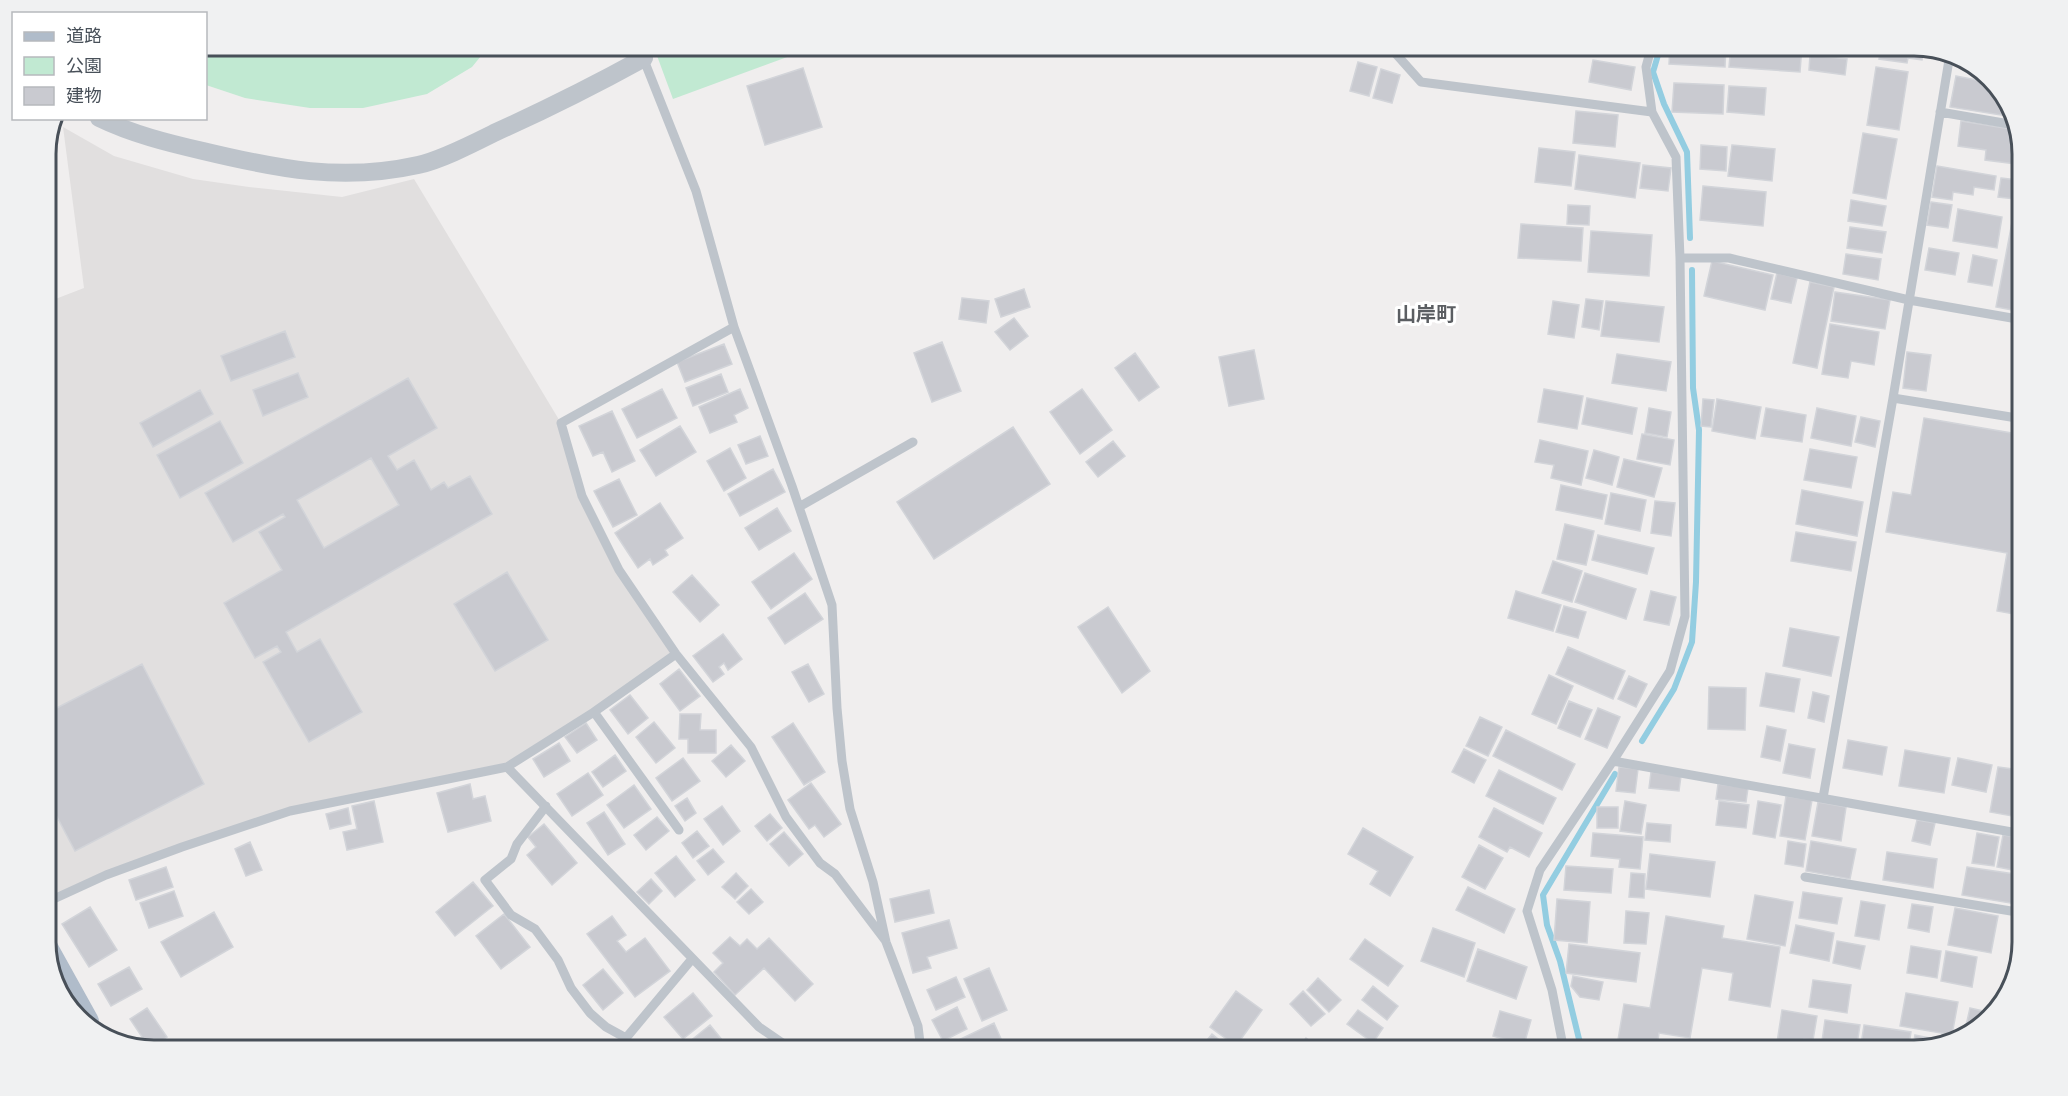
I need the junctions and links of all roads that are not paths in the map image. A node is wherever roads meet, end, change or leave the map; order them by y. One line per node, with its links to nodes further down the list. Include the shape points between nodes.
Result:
1 (635, 56): 8 (street, via 576,94 471,144 421,165 367,173 302,172 236,159 173,144)
2 (643, 56): 13 (lane, via 696,191)
3 (1398, 56): 6 (lane, via 1421,82)
4 (1649, 56): 6 (lane, via 1646,67)
5 (1949, 63): 7 (lane)
6 (1652, 112): 10 (lane, via 1676,157)
7 (1940, 112): 9 (lane); 11 (lane)
8 (103, 120)
9 (2008, 124)
10 (1680, 258): 11 (lane, via 1729,258); 20 (lane, via 1685,616 1670,671)
11 (1908, 300): 12 (lane); 14 (lane)
12 (2012, 318)
13 (734, 327): 17 (lane); 18 (lane, via 561,423 582,496 619,570)
14 (1893, 398): 15 (lane); 22 (lane)
15 (2012, 417)
16 (913, 442): 17 (lane)
17 (800, 507): 29 (lane, via 832,605 842,761 850,809 873,882)
18 (676, 654): 19 (lane); 29 (lane, via 750,747 786,817)
19 (594, 712): 21 (lane); 24 (lane)
20 (1613, 761): 22 (lane); 34 (lane, via 1540,870 1527,911 1552,990)
21 (507, 767): 23 (lane); 27 (lane, via 290,811 106,875)
22 (1823, 798): 25 (lane)
23 (546, 806): 30 (lane); 31 (lane, via 517,844 511,859 485,880 511,915 535,929 590,1013)
24 (680, 830)
25 (2012, 832)
26 (1805, 877): 28 (lane)
27 (56, 898)
28 (2012, 912)
29 (886, 942): 33 (lane)
30 (692, 959): 31 (lane); 32 (lane, via 759,1028)
31 (626, 1038)
32 (777, 1040)
33 (920, 1040)
34 (1562, 1040)

